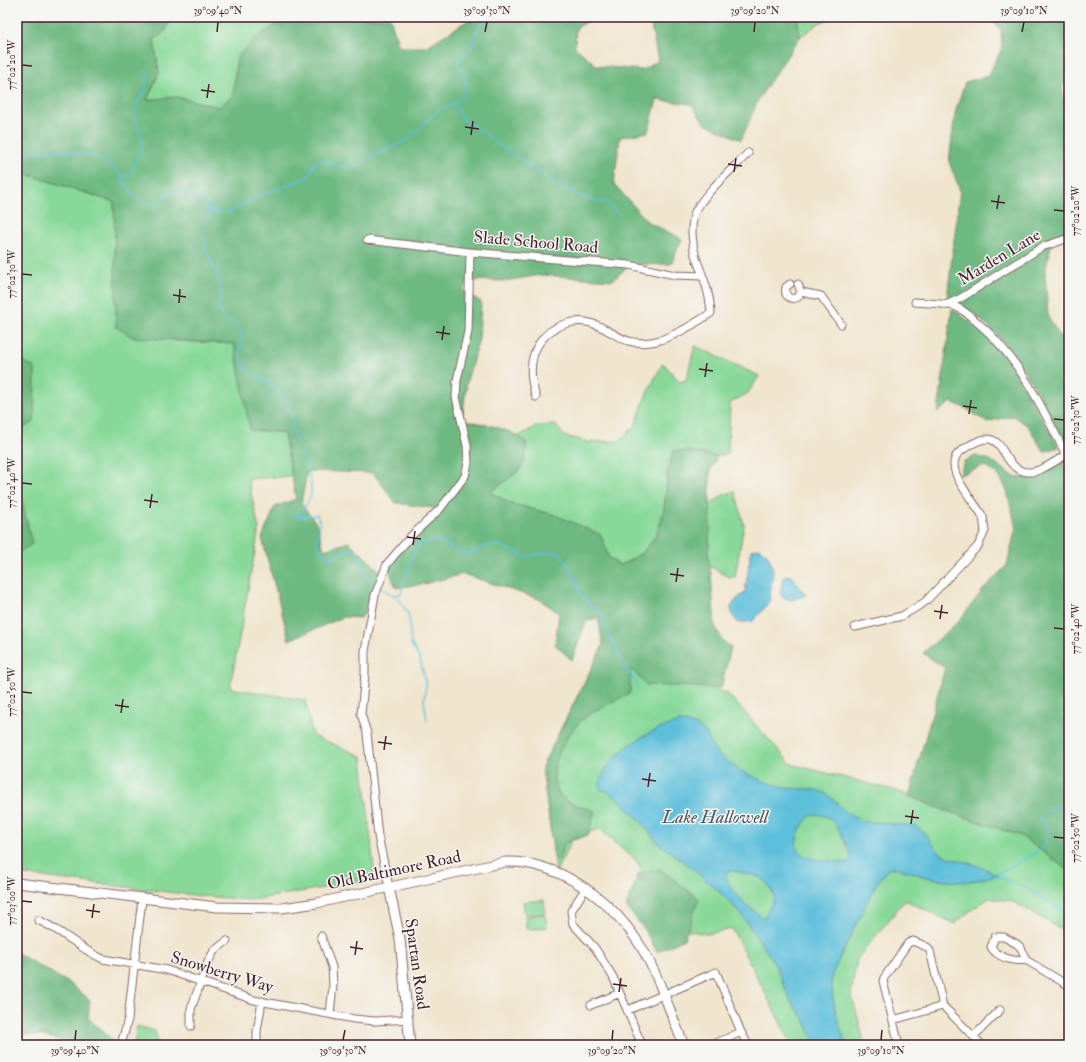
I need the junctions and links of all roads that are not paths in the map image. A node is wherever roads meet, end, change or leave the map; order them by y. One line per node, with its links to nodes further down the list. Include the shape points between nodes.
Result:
1 (748, 153): 5 (street, via 709,194 693,219 693,242)
2 (1069, 238): 10 (street, Marden Lane, via 1042,247)
3 (367, 240): 4 (street, Slade School Road)
4 (470, 252): 5 (street, Slade School Road, via 629,265 675,275); 16 (street, via 468,332 457,380 456,397 467,445 468,463 465,476 440,509 387,564 378,586 365,651 361,714 367,733 378,836)
5 (702, 276): 12 (street, via 710,293 711,313 658,340 624,340 587,322 567,323 553,329 540,341 532,359 531,377)
6 (790, 284): 8 (street, via 785,290 788,297 795,298)
7 (798, 284): 8 (street)
8 (801, 292): 11 (street, via 821,296)
9 (915, 302): 10 (street)
10 (946, 305): 13 (street, via 962,310 1008,352)
11 (841, 324)
12 (536, 398)
13 (1068, 458): 14 (street, via 1027,472 1017,468 1001,447 990,439 981,439 958,454 954,462 955,473 983,517 983,538 935,593 914,610 890,620)
14 (855, 626)
15 (17, 883): 18 (street, Old Baltimore Road)
16 (389, 887): 17 (street, Old Baltimore Road, via 505,862 521,862 559,873); 18 (street, Old Baltimore Road, via 282,908 217,907); 34 (street, Spartan Road, via 400,939)
17 (585, 889): 26 (street, via 571,911 573,924 602,960); 27 (street, Old Baltimore Road, via 615,914 637,940)
18 (142, 899): 23 (street)
19 (38, 920): 23 (street, Snowberry Way, via 53,927 94,955)
20 (321, 936): 33 (street, via 332,967)
21 (227, 941): 24 (street, via 214,951)
22 (1026, 960): 22 (street, via 1021,948 1004,937 995,937 991,943 993,950 1013,961); 25 (street)
23 (135, 965): 24 (street, Snowberry Way, via 168,970); 39 (street, via 128,1020)
24 (200, 982): 28 (street, Snowberry Way); 36 (street, via 191,1009)
25 (1069, 986)
26 (620, 993): 29 (street); 31 (street)
27 (662, 994): 31 (street); 37 (street, via 716,972); 43 (street, Old Baltimore Road)
28 (262, 1001): 33 (street, Snowberry Way); 40 (street)
29 (591, 1005)
30 (943, 1006): 35 (street); 35 (street, via 930,951 913,941 908,943 884,978 884,988); 38 (street)
31 (628, 1010): 42 (street)
32 (1000, 1010): 38 (street)
33 (330, 1014): 34 (street, Snowberry Way, via 375,1021)
34 (408, 1019): 41 (street, Spartan Road)
35 (893, 1020): 46 (street)
36 (191, 1026)
37 (740, 1032): 44 (street); 45 (street)
38 (974, 1036): 47 (street)
39 (121, 1045)
40 (257, 1045)
41 (410, 1045)
42 (642, 1045)
43 (684, 1045)
44 (712, 1045)
45 (748, 1045)
46 (899, 1045)
47 (982, 1045)

